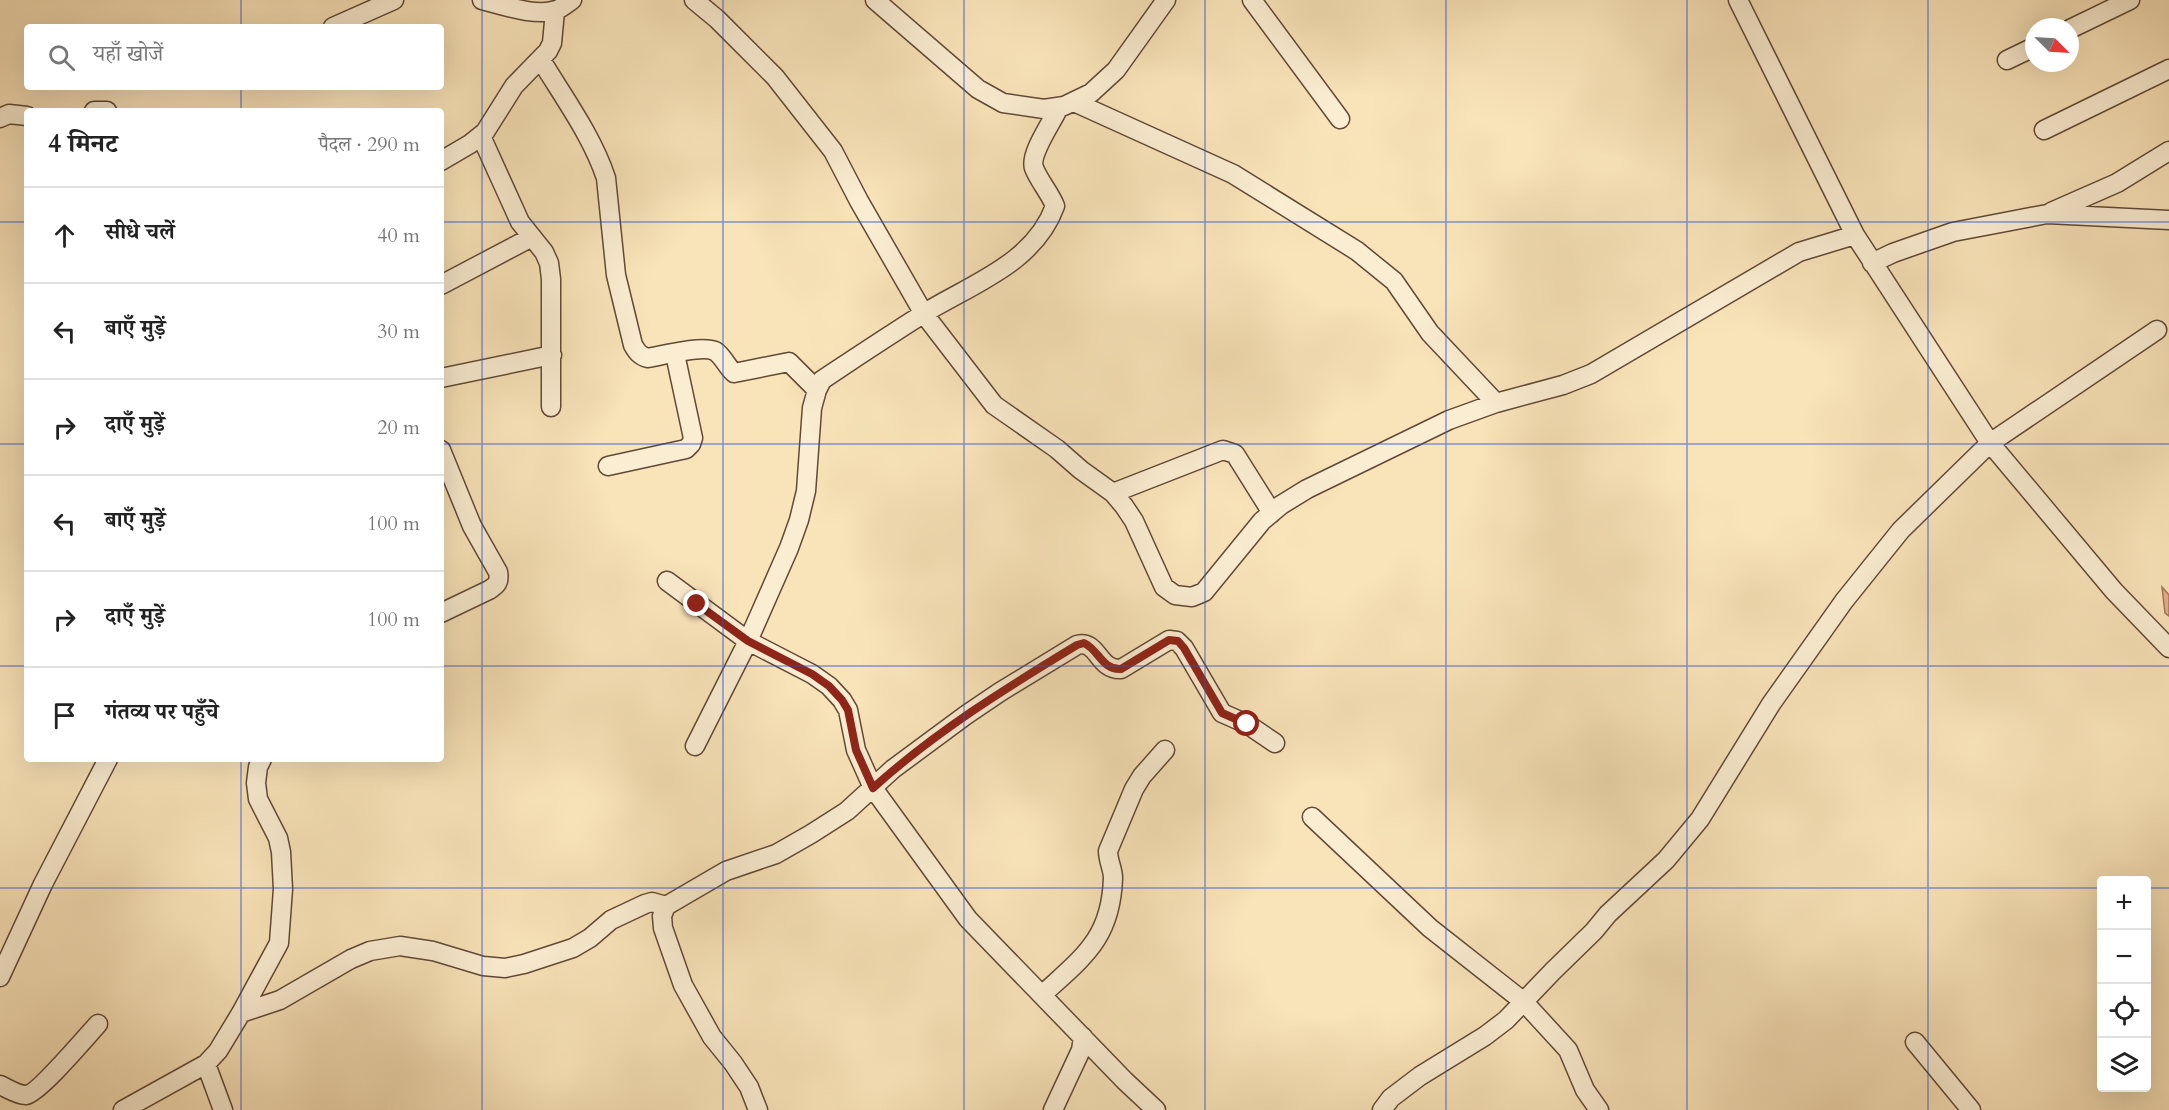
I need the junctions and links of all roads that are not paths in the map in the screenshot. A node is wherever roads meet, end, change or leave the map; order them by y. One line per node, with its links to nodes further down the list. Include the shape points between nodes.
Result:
1 (394, 0): 11 (street)
2 (482, 0): 10 (street, via 512,9)
3 (572, 0): 10 (street)
4 (694, 0): 31 (street, via 775,77 833,152)
5 (875, 0): 17 (street, via 978,89 1003,103 1044,109)
6 (1166, 0): 17 (street, via 1116,70 1091,93)
7 (1252, 0): 20 (street)
8 (1738, 0): 27 (street)
9 (2130, 0): 12 (street)
10 (555, 11): 14 (street, via 552,43)
11 (340, 24)
12 (2079, 25)
13 (2025, 51): 15 (street)
14 (541, 60): 22 (street, via 514,86); 33 (street, via 606,178 616,275 633,345 641,356 648,358)
15 (2007, 60)
16 (2169, 69): 21 (street)
17 (1067, 104): 31 (street, via 1033,163 1055,206 1034,243 1008,265); 37 (street, via 1233,174 1357,251 1394,280 1430,333)
18 (24, 116): 19 (street, via 9,114)
19 (0, 118)
20 (1340, 118)
21 (2044, 130)
22 (482, 136): 24 (street); 28 (street, via 520,222)
23 (2169, 152): 25 (street, via 2117,183)
24 (444, 159)
25 (2047, 214): 26 (street); 29 (street, via 1953,232)
26 (2169, 220)
27 (1855, 235): 29 (street); 37 (street, via 1799,252 1591,374)
28 (532, 237): 30 (street); 34 (street, via 549,263)
29 (1872, 263): 39 (street)
30 (444, 283)
31 (924, 314): 36 (street, via 822,380); 42 (street, via 994,405)
32 (2157, 330): 39 (street)
33 (675, 354): 36 (street, via 713,350 734,373 789,362); 41 (street, via 693,438 691,444 686,449)
34 (552, 355): 35 (street); 38 (street)
35 (444, 377)
36 (817, 390): 46 (street, via 800,520)
37 (1496, 402): 43 (street, via 1423,432 1307,489)
38 (551, 406)
39 (1990, 442): 47 (street, via 2114,591); 58 (street, via 1901,530 1844,601 1771,704 1700,819 1666,860)
40 (444, 457): 45 (street, via 499,579 489,590)
41 (608, 466)
42 (1113, 493): 43 (street, via 1223,450 1235,454); 43 (street, via 1134,521 1164,587 1176,595 1192,597 1204,592)
43 (1272, 513)
44 (667, 581): 46 (street)
45 (444, 612)
46 (748, 641): 49 (street); 53 (street, via 812,674 842,700 848,710 856,750)
47 (2169, 648)
48 (1275, 743): 53 (street, via 1222,713 1178,641 1169,640 1114,670 1084,643 999,692)
49 (695, 746)
50 (1165, 750): 57 (street, via 1134,789 1108,851 1113,876 1106,925 1092,947)
51 (106, 762): 56 (street)
52 (260, 762): 59 (street, via 256,783 258,800 281,852 281,932 275,953)
53 (873, 788): 55 (street, via 847,811 776,854 726,870); 57 (street, via 968,919)
54 (1312, 817): 58 (street, via 1430,928)
55 (666, 906): 59 (street, via 645,904 611,920 573,948 505,968 400,946 370,951 279,1000); 67 (street, via 663,928 683,985 712,1037 749,1087)
56 (0, 977)
57 (1042, 995): 61 (street)
58 (1524, 1002): 70 (street, via 1506,1020 1401,1091); 71 (street, via 1568,1050 1585,1090)
59 (242, 1013): 63 (street)
60 (98, 1024): 64 (street, via 32,1093 18,1094)
61 (1083, 1037): 68 (street, via 1082,1050); 69 (street)
62 (1915, 1042): 72 (street)
63 (206, 1064): 65 (street); 66 (street)
64 (0, 1084)
65 (123, 1110)
66 (224, 1110)
67 (758, 1110)
68 (1053, 1110)
69 (1156, 1110)
70 (1382, 1110)
71 (1599, 1110)
72 (1971, 1110)

